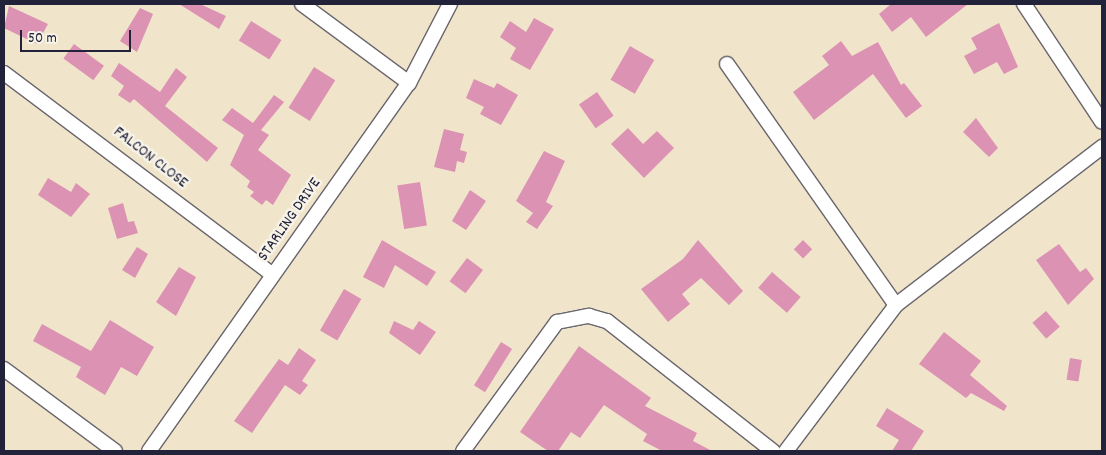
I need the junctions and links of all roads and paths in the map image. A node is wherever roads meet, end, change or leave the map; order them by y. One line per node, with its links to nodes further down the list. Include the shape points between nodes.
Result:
1 (302, 4): 6 (street)
2 (450, 4): 6 (street, STARLING DRIVE)
3 (1024, 4): 7 (street)
4 (727, 64): 10 (street)
5 (4, 73): 9 (street, FALCON CLOSE)
6 (409, 83): 9 (street, STARLING DRIVE)
7 (1102, 122)
8 (1102, 147): 10 (street)
9 (273, 275): 13 (street, STARLING DRIVE)
10 (896, 305): 16 (street)
11 (4, 369): 12 (street)
12 (115, 451)
13 (149, 451)
14 (463, 451): 15 (street, via 557,322 589,316 607,321)
15 (773, 451)
16 (786, 451)

